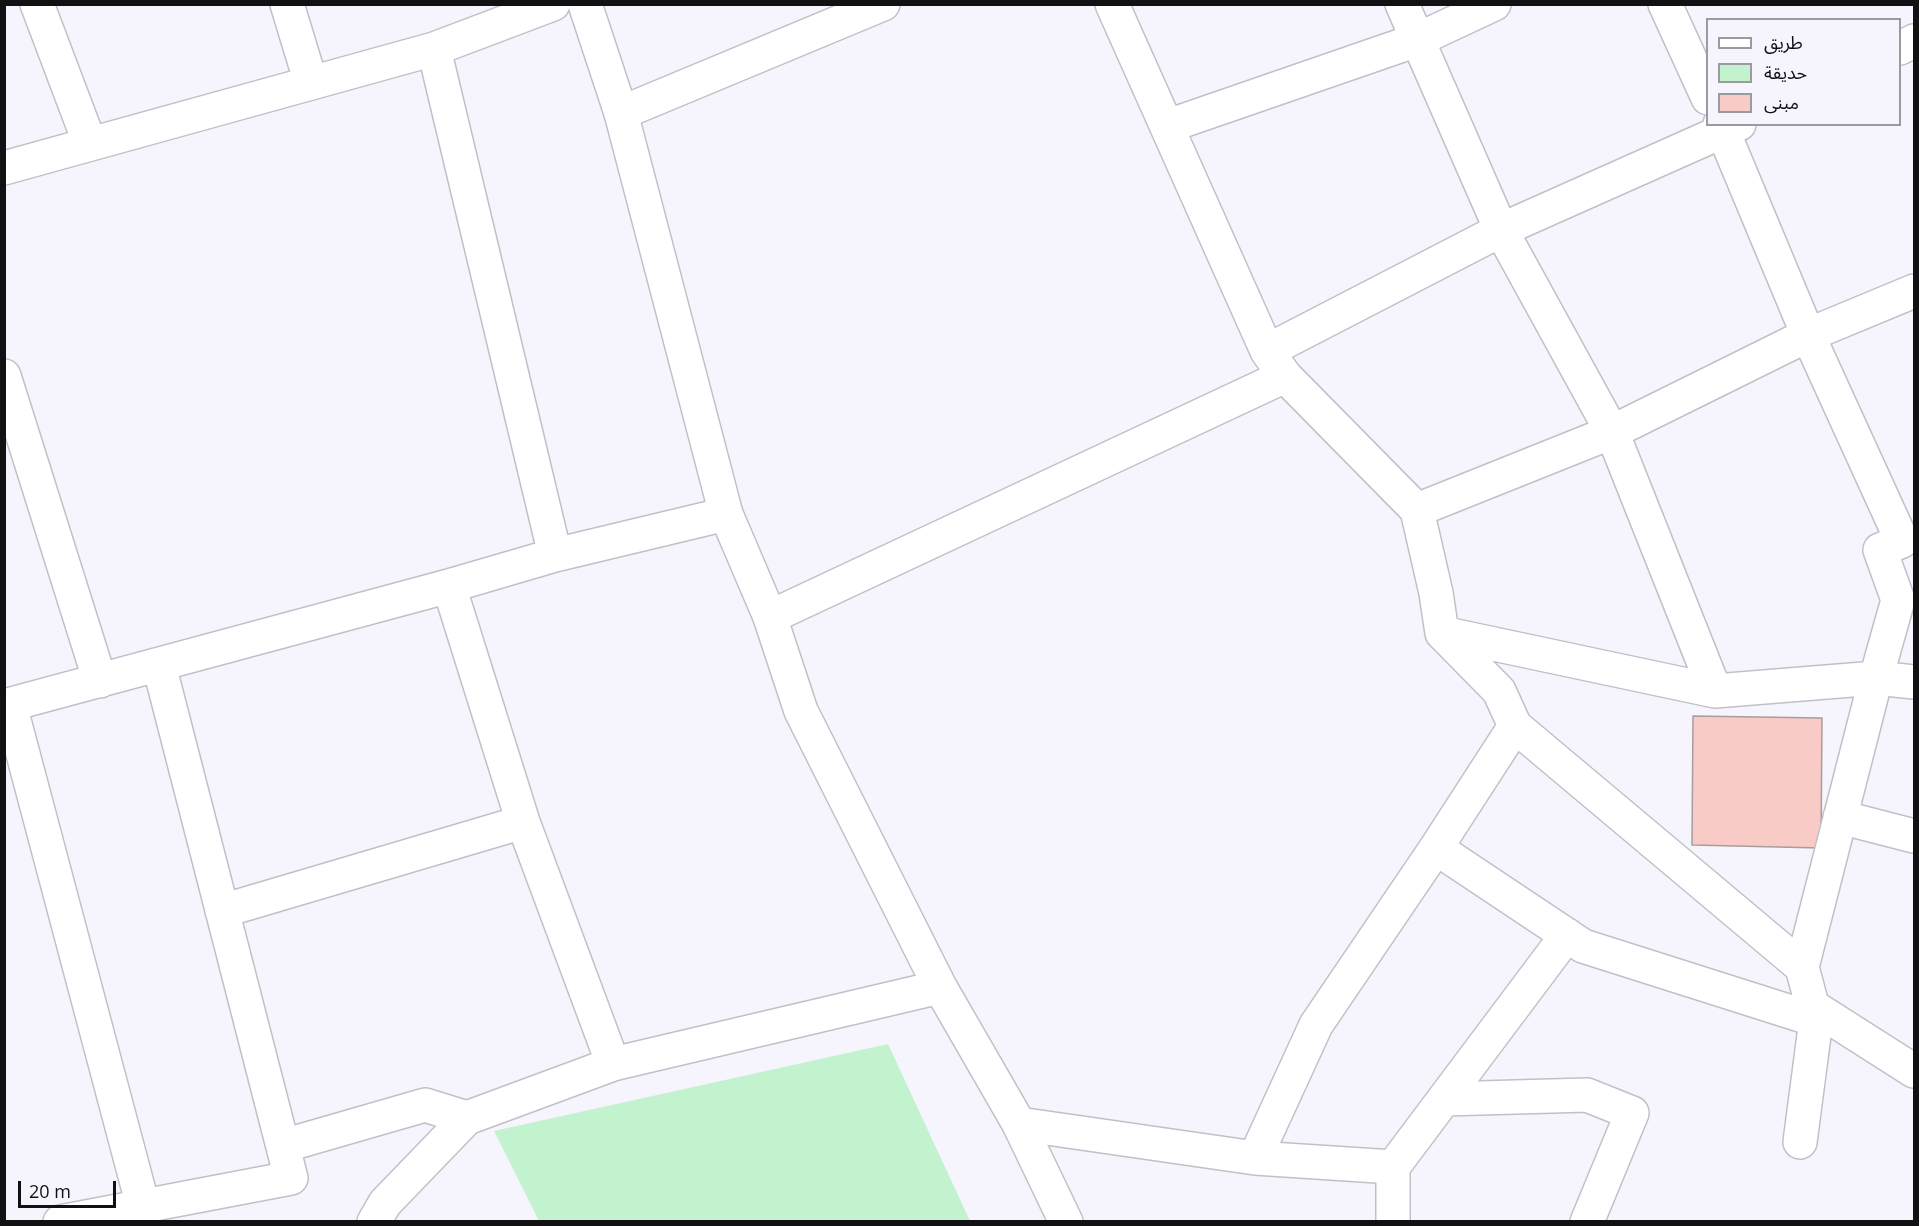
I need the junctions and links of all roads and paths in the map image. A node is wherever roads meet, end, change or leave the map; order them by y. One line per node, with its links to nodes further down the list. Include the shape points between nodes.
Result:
1 (37, 4): 17 (street)
2 (287, 4): 12 (street)
3 (553, 4): 11 (street)
4 (585, 4): 14 (street)
5 (883, 4): 14 (street)
6 (1112, 4): 15 (street)
7 (1402, 4): 10 (street)
8 (1494, 4): 10 (street)
9 (1665, 4): 13 (street)
10 (1417, 40): 15 (street); 19 (street)
11 (434, 49): 12 (street); 28 (street)
12 (311, 83): 17 (street)
13 (1706, 96)
14 (621, 112): 26 (street)
15 (1168, 126): 22 (street)
16 (1727, 127): 19 (street); 21 (street)
17 (90, 144): 18 (street)
18 (4, 168)
19 (1501, 230): 22 (street); 24 (street)
20 (1914, 291): 21 (street)
21 (1808, 334): 24 (street); 27 (street)
22 (1276, 364): 25 (street); 30 (street)
23 (4, 376): 34 (street)
24 (1612, 432): 25 (street); 36 (street)
25 (1417, 510): 31 (street)
26 (726, 514): 28 (street); 30 (street)
27 (1908, 538): 33 (street, via 1880,550 1898,600)
28 (555, 555): 29 (street)
29 (449, 586): 32 (street); 40 (street)
30 (770, 617): 46 (street, via 801,711)
31 (1442, 633): 36 (street); 38 (street, via 1499,691)
32 (159, 665): 34 (street); 43 (street)
33 (1876, 678): 35 (street); 36 (street); 39 (street)
34 (100, 681): 37 (street)
35 (1914, 682)
36 (1715, 691)
37 (7, 706): 57 (street)
38 (1515, 726): 42 (street); 45 (street)
39 (1840, 817): 41 (street); 45 (street)
40 (523, 822): 43 (street); 48 (street)
41 (1914, 836)
42 (1436, 848): 44 (street); 55 (street, via 1316,1025)
43 (222, 911): 54 (street)
44 (1567, 935): 47 (street, via 1583,946); 50 (street)
45 (1802, 967): 47 (street)
46 (940, 987): 48 (street); 52 (street)
47 (1814, 1012): 49 (street); 53 (street)
48 (613, 1064): 51 (street)
49 (1914, 1071)
50 (1444, 1099): 56 (street); 62 (street, via 1587,1095 1632,1113)
51 (467, 1118): 54 (street, via 425,1105); 59 (street, via 384,1203)
52 (1019, 1124): 55 (street); 60 (street)
53 (1800, 1142)
54 (283, 1146): 57 (street, via 291,1178)
55 (1255, 1158): 56 (street)
56 (1393, 1167): 61 (street)
57 (143, 1206): 58 (street)
58 (60, 1221)
59 (374, 1221)
60 (1066, 1221)
61 (1393, 1221)
62 (1587, 1221)

